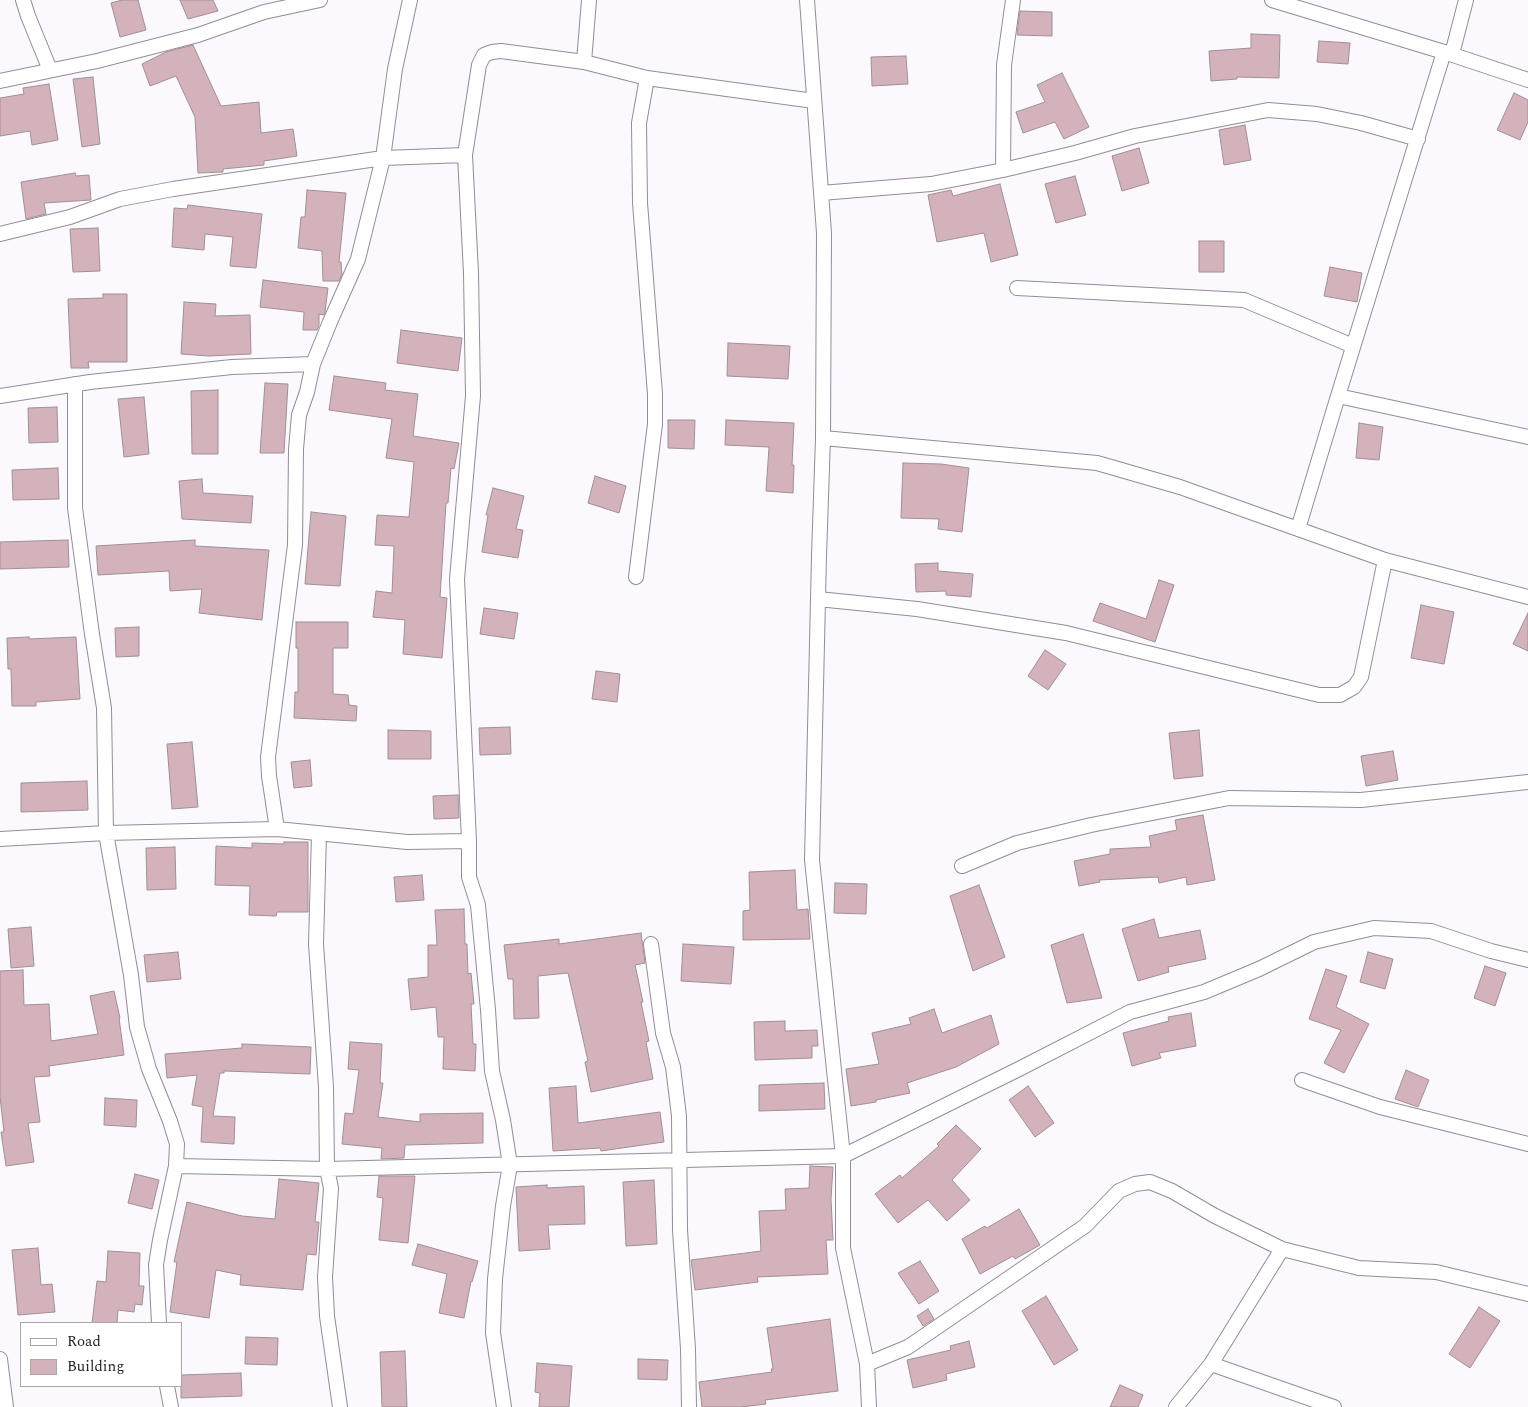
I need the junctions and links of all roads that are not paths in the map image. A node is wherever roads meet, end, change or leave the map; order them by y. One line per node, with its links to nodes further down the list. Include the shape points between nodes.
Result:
1 (23, 0): 11 (street)
2 (320, 0): 11 (street, via 264,12 198,35)
3 (410, 0): 18 (street, via 395,70)
4 (588, 0): 10 (street)
5 (807, 0): 15 (street)
6 (1013, 0): 19 (street, via 1004,65)
7 (1272, 0): 9 (street)
8 (1466, 0): 9 (street)
9 (1448, 53): 13 (street); 16 (street)
10 (584, 62): 12 (street); 17 (street, via 501,51 484,55 479,65)
11 (50, 70): 14 (street)
12 (647, 78): 15 (street); 32 (street, via 639,123 640,203 656,424)
13 (1528, 80)
14 (0, 81)
15 (814, 101): 20 (street)
16 (1418, 139): 19 (street, via 1317,114 1268,110 1135,136); 23 (street)
17 (465, 155): 18 (street); 40 (street, via 473,396 457,579)
18 (383, 158): 21 (street, via 120,199 70,217); 24 (street, via 358,259)
19 (1003, 170): 20 (street, via 931,184)
20 (821, 193): 29 (street, via 824,233)
21 (0, 234)
22 (1017, 288): 23 (street, via 1244,300)
23 (1353, 346): 27 (street)
24 (313, 364): 25 (street, via 232,367); 36 (street, via 299,415 295,545 268,757)
25 (76, 384): 26 (street); 37 (street, via 75,508 104,708)
26 (0, 396)
27 (1338, 396): 28 (street); 30 (street)
28 (1528, 437)
29 (824, 438): 30 (street, via 1097,463 1180,487); 34 (street)
30 (1298, 529): 31 (street)
31 (1385, 560): 33 (street); 34 (street, via 1361,677 1354,687 1340,694 1319,695 1066,633 917,609)
32 (636, 577)
33 (1528, 597)
34 (818, 599): 46 (street, via 812,860)
35 (1528, 782): 41 (street, via 1361,800 1229,798 1018,843)
36 (277, 829): 37 (street); 38 (street)
37 (106, 833): 39 (street); 49 (street, via 137,1027 177,1144)
38 (319, 834): 40 (street, via 407,842); 50 (street, via 316,944 326,1087)
39 (0, 839)
40 (469, 841): 48 (street, via 469,877 478,905 492,1071)
41 (962, 866)
42 (651, 944): 47 (street, via 679,1116)
43 (1528, 960): 46 (street, via 1431,931 1374,928 1314,942 1204,992 1130,1012)
44 (1302, 1080): 45 (street, via 1380,1107)
45 (1528, 1144)
46 (843, 1156): 47 (street); 55 (street, via 843,1248)
47 (679, 1160): 48 (street); 62 (street)
48 (510, 1165): 50 (street); 61 (street, via 495,1280 493,1333)
49 (176, 1166): 50 (street); 53 (street, via 156,1265)
50 (327, 1168): 60 (street, via 331,1188 325,1277 326,1316)
51 (1282, 1249): 52 (street, via 1359,1268 1436,1272); 55 (street, via 1172,1191 1150,1182 1135,1184 1119,1191 1086,1226 908,1347); 56 (street)
52 (1528, 1294)
53 (159, 1322)
54 (0, 1359): 58 (street)
55 (867, 1364): 63 (street)
56 (1211, 1364): 64 (street); 65 (street)
57 (167, 1387): 59 (street)
58 (6, 1407)
59 (171, 1407)
60 (340, 1407)
61 (504, 1407)
62 (689, 1407)
63 (869, 1407)
64 (1176, 1407)
65 (1334, 1407)

